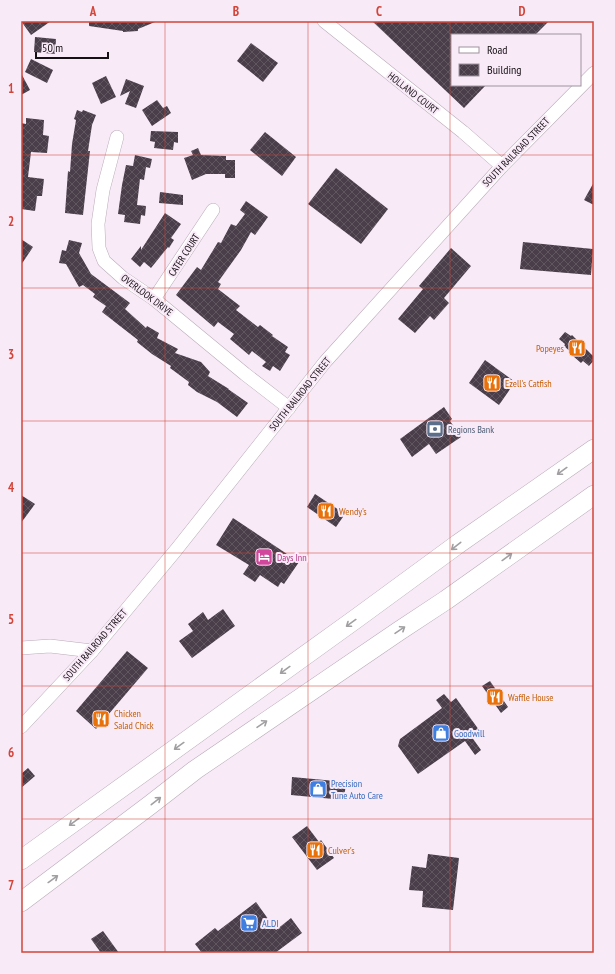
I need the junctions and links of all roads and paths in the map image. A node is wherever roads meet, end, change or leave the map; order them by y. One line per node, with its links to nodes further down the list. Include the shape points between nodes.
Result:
1 (324, 21): 4 (street, HOLLAND COURT)
2 (594, 73): 4 (street, SOUTH RAILROAD STREET)
3 (117, 137): 6 (street, OVERLOOK DRIVE, via 103,190 98,224 99,248 104,261 123,278)
4 (502, 166): 7 (street, SOUTH RAILROAD STREET, via 325,362)
5 (213, 210): 6 (street, CATER COURT)
6 (154, 299): 7 (street, OVERLOOK DRIVE)
7 (289, 408): 11 (street, SOUTH RAILROAD STREET)
8 (594, 449): 13 (highway, one-way to 13, via 458,544)
9 (594, 495): 14 (highway, one-way to 9, via 195,770 446,600)
10 (21, 648): 11 (street, via 50,646)
11 (92, 651): 12 (street, SOUTH RAILROAD STREET)
12 (21, 727)
13 (21, 860)
14 (21, 902)

